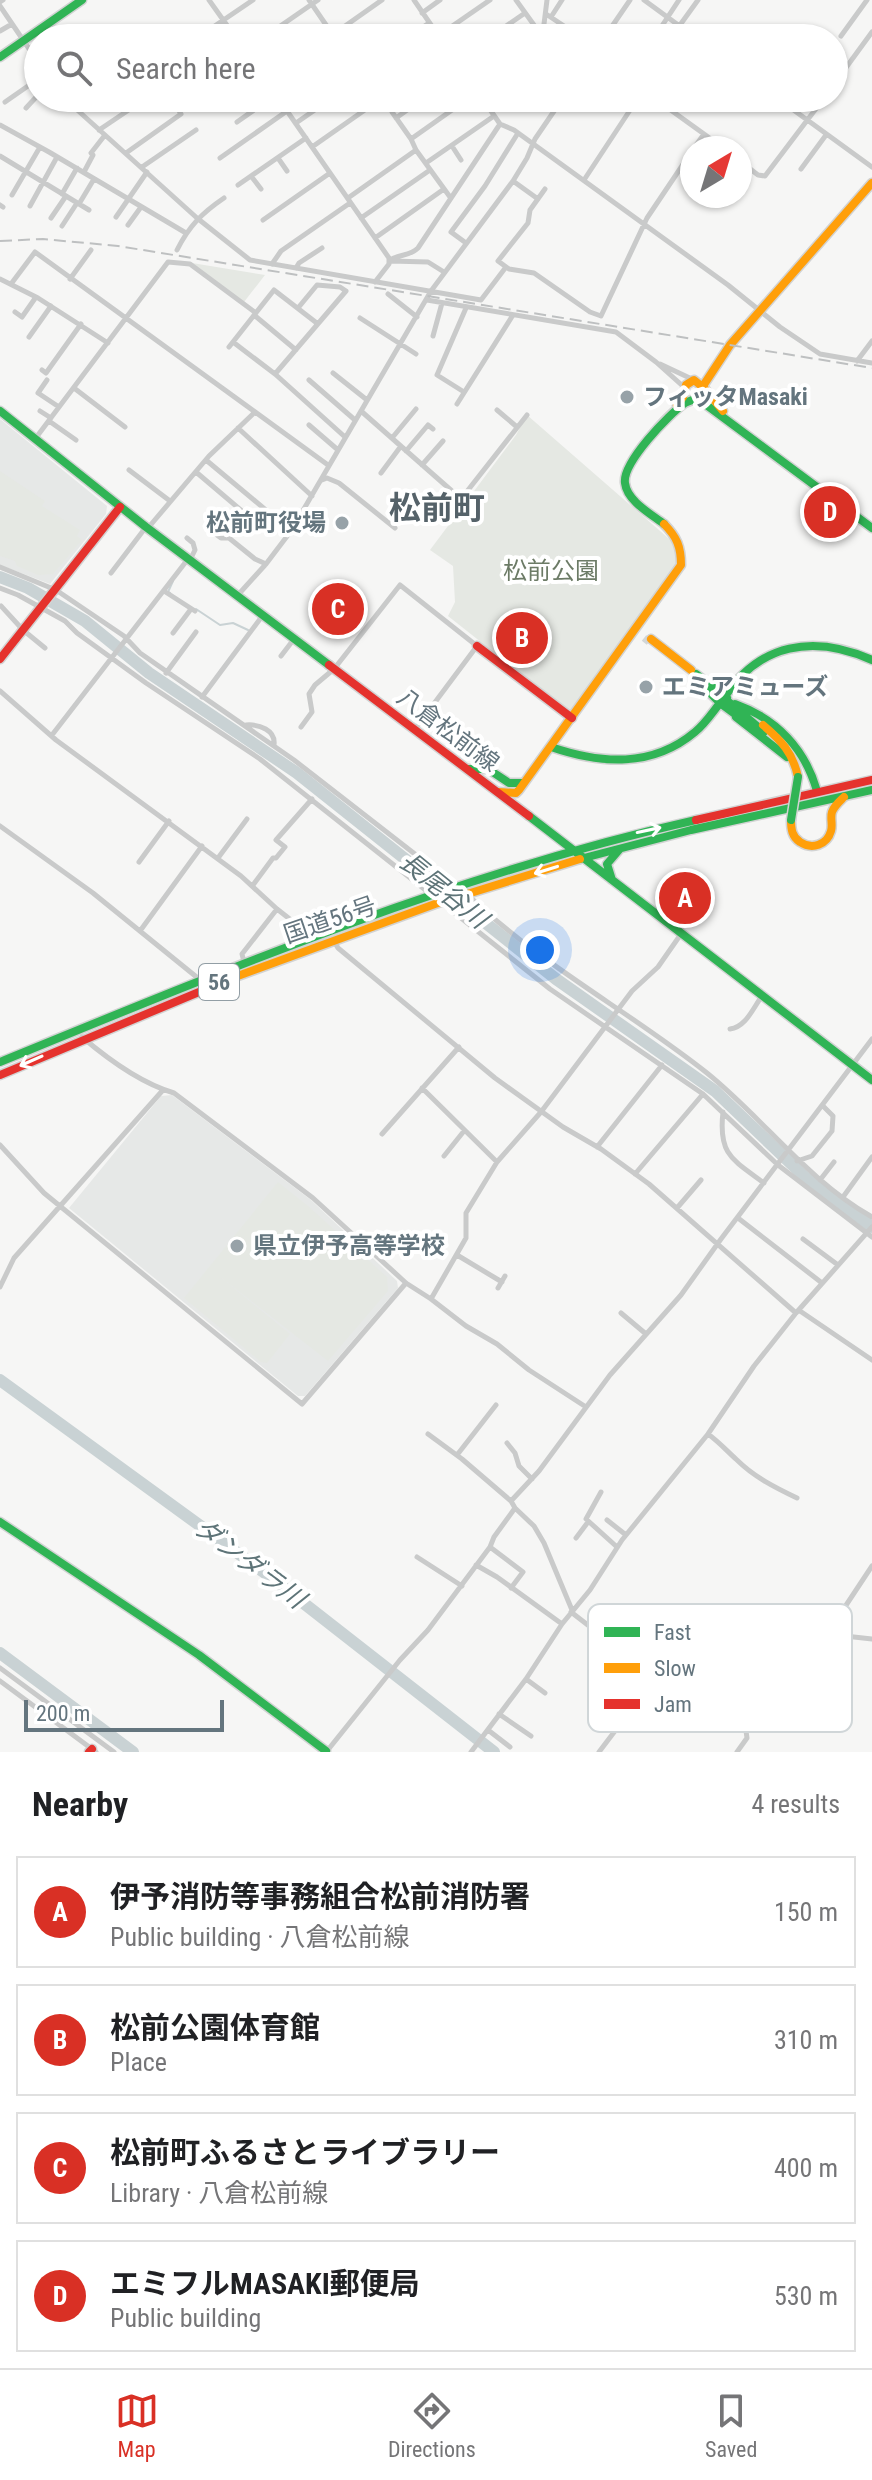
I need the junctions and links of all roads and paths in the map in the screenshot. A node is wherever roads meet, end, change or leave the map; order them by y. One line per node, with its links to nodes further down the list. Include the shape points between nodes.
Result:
1 (82, 0): 26 (main road)
2 (209, 0): 23 (street)
3 (253, 0): 23 (street)
4 (382, 0): 31 (street)
5 (414, 0): 19 (street)
6 (440, 0): 19 (street)
7 (490, 0): 32 (street)
8 (516, 0): 20 (street)
9 (547, 0): 21 (street)
10 (562, 0): 21 (street)
11 (619, 0): 17 (street)
12 (644, 0): 22 (street)
13 (679, 0): 22 (street)
14 (698, 0): 40 (street)
15 (867, 0): 41 (street)
16 (313, 1): 29 (street); 30 (street)
17 (629, 2): 37 (street)
18 (1, 3): 25 (street)
19 (422, 13): 24 (street)
20 (525, 13): 33 (street); 34 (street)
21 (548, 16): 35 (street); 36 (street)
22 (667, 17): 38 (street); 39 (street)
23 (223, 20): 27 (street); 28 (street)
24 (429, 23)
25 (12, 24): 42 (street); 44 (street)
26 (48, 24)
27 (217, 24)
28 (226, 24)
29 (282, 24)
30 (325, 24)
31 (350, 24)
32 (456, 24)
33 (509, 24)
34 (533, 24)
35 (546, 24)
36 (560, 24)
37 (614, 24)
38 (663, 24)
39 (676, 24)
40 (680, 24)
41 (848, 26)
42 (0, 31)
43 (872, 32): 46 (street)
44 (24, 41): 45 (main road)
45 (0, 57)
46 (848, 65)
47 (24, 89): 48 (street)
48 (5, 102)
49 (80, 112): 71 (street)
50 (126, 112): 71 (street)
51 (180, 112): 85 (street)
52 (251, 112): 67 (street)
53 (282, 112): 88 (street)
54 (288, 112): 68 (street)
55 (312, 112): 68 (street)
56 (366, 112): 83 (street)
57 (399, 112): 79 (street, via 394,115)
58 (449, 112): 79 (street)
59 (491, 112): 65 (street)
60 (554, 112): 80 (street)
61 (629, 112): 105 (street)
62 (673, 112): 74 (street)
63 (796, 112): 66 (street)
64 (813, 112): 66 (street)
65 (494, 116): 69 (street); 81 (street)
66 (807, 120): 76 (street); 98 (street, via 765,176)
67 (237, 122)
68 (296, 123): 78 (street)
69 (500, 124): 73 (street); 115 (street)
70 (0, 125): 82 (street)
71 (99, 130): 75 (street)
72 (196, 130): 94 (street)
73 (518, 133): 80 (street); 134 (street, via 451,232)
74 (704, 134): 77 (street)
75 (105, 135): 85 (street); 101 (street)
76 (826, 135): 92 (street); 95 (street)
77 (707, 136)
78 (306, 138): 83 (street); 89 (street)
79 (411, 139): 84 (street)
80 (533, 144): 105 (street); 106 (street)
81 (452, 146): 90 (street); 91 (street)
82 (40, 147): 87 (street); 99 (street)
83 (312, 147): 102 (street)
84 (416, 150): 91 (street); 119 (street)
85 (126, 153): 94 (street)
86 (0, 156): 99 (street)
87 (57, 157): 93 (street); 107 (street)
88 (220, 158)
89 (278, 158): 100 (street); 103 (street)
90 (461, 160)
91 (426, 163): 96 (street)
92 (872, 167)
93 (77, 168): 101 (street); 114 (street)
94 (145, 169): 117 (street); 126 (street)
95 (801, 169)
96 (430, 170): 111 (street); 127 (street)
97 (680, 170): 129 (street)
98 (752, 170)
99 (25, 171): 107 (street); 113 (street)
100 (287, 171)
101 (84, 172): 104 (street)
102 (330, 173): 119 (street); 128 (street)
103 (251, 176): 109 (street); 110 (street)
104 (94, 179): 117 (street); 120 (street)
105 (584, 180): 129 (street)
106 (513, 181): 118 (street); 134 (street)
107 (43, 182): 114 (street); 121 (street)
108 (872, 183): 155 (main road)
109 (238, 185)
110 (261, 189)
111 (444, 189): 115 (street); 133 (street)
112 (545, 189): 118 (street)
113 (12, 195)
114 (64, 195): 120 (street); 125 (street)
115 (450, 197): 138 (street, via 418,248)
116 (224, 198): 126 (street)
117 (128, 199): 122 (street); 124 (street)
118 (538, 199): 140 (street, via 528,223 498,261)
119 (349, 201): 127 (street); 139 (street, via 281,251)
120 (78, 203): 123 (street); 131 (street)
121 (30, 206)
122 (141, 207): 130 (street); 132 (street)
123 (89, 210)
124 (116, 217)
125 (51, 218)
126 (197, 218): 132 (street); 139 (street, via 250,260)
127 (361, 218): 133 (street)
128 (263, 220)
129 (645, 224): 140 (street, via 601,316 534,273); 155 (street)
130 (128, 225)
131 (62, 226)
132 (186, 233): 137 (street)
133 (375, 238): 138 (street)
134 (466, 243): 142 (street)
135 (322, 248): 141 (street)
136 (91, 250): 144 (street)
137 (177, 250)
138 (390, 260): 142 (street, via 428,262); 145 (street)
139 (272, 264): 141 (street)
140 (506, 267): 147 (street, via 481,300)
141 (296, 268): 145 (street)
142 (444, 272): 147 (street)
143 (0, 279): 146 (street)
144 (70, 279): 146 (street, via 35,252); 161 (street)
145 (375, 282): 147 (street)
146 (11, 284): 149 (street)
147 (431, 291): 150 (street)
148 (388, 294): 159 (street)
149 (36, 297): 152 (street); 156 (street, via 22,317)
150 (427, 300): 151 (street); 159 (street)
151 (442, 303): 154 (street); 164 (street)
152 (51, 306): 162 (street); 165 (street)
153 (298, 308): 157 (street, via 274,290); 163 (street); 163 (street, via 317,285 346,291)
154 (466, 308): 158 (street); 182 (street, via 437,375)
155 (760, 311): 171 (street, via 820,354); 179 (main road)
156 (15, 312)
157 (255, 314): 161 (street, via 190,264 168,262); 169 (street); 176 (street, via 231,344)
158 (513, 315): 172 (street, via 616,332); 182 (street)
159 (417, 317): 168 (street)
160 (360, 318): 168 (street)
161 (126, 320): 167 (street); 192 (street)
162 (81, 324): 167 (street); 174 (street, via 46,373)
163 (318, 324): 169 (street)
164 (433, 336)
165 (29, 337)
166 (872, 341): 171 (street)
167 (108, 343): 180 (street)
168 (400, 344): 170 (street); 184 (street)
169 (296, 350): 176 (street)
170 (416, 354)
171 (857, 361): 173 (street)
172 (656, 362): 179 (street); 181 (street)
173 (872, 363)
174 (42, 370)
175 (333, 373): 184 (street)
176 (275, 374): 203 (street)
177 (47, 380): 186 (street, via 38,393)
178 (309, 380): 197 (street)
179 (699, 384): 181 (main road, via 688,382); 183 (main road, via 703,393); 196 (main road)
180 (74, 388): 186 (street); 199 (street)
181 (685, 389): 183 (main road); 194 (main road)
182 (464, 392): 185 (street)
183 (695, 398): 194 (main road); 196 (main road)
184 (367, 400): 191 (street)
185 (457, 404)
186 (59, 407): 195 (street)
187 (416, 409): 204 (street)
188 (497, 410): 200 (street)
189 (0, 411): 205 (main road, 八倉松前線)
190 (40, 411): 195 (street)
191 (361, 411): 197 (street); 204 (street)
192 (255, 412): 201 (street); 211 (street)
193 (527, 415): 200 (street)
194 (670, 417): 238 (main road, via 625,472 630,496 678,538 683,554 681,565)
195 (50, 419): 205 (street); 206 (street)
196 (730, 419): 223 (main road)
197 (355, 420): 203 (street)
198 (309, 425): 209 (street)
199 (125, 427)
200 (517, 427): 212 (street, via 461,499)
201 (238, 428): 210 (street); 217 (street)
202 (433, 429): 208 (street, via 428,425)
203 (345, 437): 209 (street)
204 (392, 438): 208 (street)
205 (35, 439): 219 (main road, 八倉松前線)
206 (76, 440)
207 (443, 441): 212 (street)
208 (404, 449): 212 (street); 215 (street)
209 (338, 450): 211 (street)
210 (206, 460): 214 (street); 225 (street)
211 (328, 465): 216 (street)
212 (422, 465)
213 (129, 470): 218 (street)
214 (196, 472): 218 (street); 220 (street)
215 (381, 473)
216 (321, 480): 217 (street); 222 (street, via 339,483)
217 (312, 496): 225 (street)
218 (170, 501): 221 (street)
219 (120, 507): 221 (main road, 八倉松前線); 232 (main road)
220 (249, 517)
221 (147, 527): 227 (main road, 八倉松前線); 230 (street)
222 (395, 528)
223 (872, 528)
224 (210, 530): 228 (street)
225 (291, 531): 228 (street)
226 (187, 538): 227 (street, via 195,550)
227 (189, 560): 233 (street); 234 (main road, 八倉松前線)
228 (266, 564): 234 (street)
229 (0, 567): 232 (street)
230 (111, 573)
231 (0, 588): 236 (street)
232 (56, 590): 236 (main road); 243 (street)
233 (164, 591): 241 (street, via 193,610); 243 (street)
234 (237, 596): 237 (main road, 八倉松前線)
235 (1, 606): 239 (street)
236 (41, 608): 239 (main road); 246 (street)
237 (263, 615): 242 (main road, 八倉松前線); 253 (street)
238 (635, 629): 254 (main road); 256 (main road)
239 (23, 630): 245 (street); 248 (main road)
240 (196, 632): 251 (street)
241 (173, 633)
242 (294, 639): 247 (street); 250 (main road, 八倉松前線)
243 (125, 640): 246 (street); 251 (street)
244 (477, 646): 250 (street, via 400,585); 256 (main road); 258 (street)
245 (45, 648)
246 (113, 655): 260 (street); 271 (street)
247 (281, 656)
248 (0, 659)
249 (872, 660): 254 (main road, via 839,646 789,648 755,664)
250 (334, 669): 257 (street, via 309,694 312,712); 258 (main road, 八倉松前線)
251 (166, 673): 253 (street)
252 (0, 691): 260 (street)
253 (202, 697): 285 (street, via 274,745)
254 (722, 699): 255 (main road); 259 (main road); 262 (main road, via 693,734 645,758 604,762)
255 (732, 707): 259 (main road); 261 (main road); 263 (main road); 268 (main road, via 749,708 790,739 814,776)
256 (572, 718): 262 (main road)
257 (301, 727)
258 (415, 729): 264 (main road, 八倉松前線)
259 (764, 732): 261 (main road)
260 (52, 735): 275 (street)
261 (778, 740): 273 (main road, bridge, via 794,757 798,777 791,820 796,838 819,845 831,831)
262 (551, 747): 265 (main road)
263 (787, 757)
264 (467, 769): 265 (main road, via 491,770 516,786); 269 (main road, 八倉松前線)
265 (527, 779): 269 (main road, via 516,793)
266 (872, 780): 268 (main road, 国道56号 / 56)
267 (872, 790): 270 (main road, 国道56号 / 56)
268 (817, 791): 279 (main road, 国道56号 / 56, one-way to 268)
269 (497, 792): 279 (main road, 八倉松前線)
270 (845, 795): 272 (main road, 国道56号 / 56); 273 (main road)
271 (312, 799): 284 (street, via 276,840 285,847); 286 (street)
272 (807, 802): 273 (main road, via 818,804); 278 (main road, 国道56号 / 56)
273 (831, 817)
274 (247, 819): 280 (street)
275 (169, 821): 277 (street); 282 (street)
276 (0, 826): 290 (street)
277 (202, 846): 280 (street); 290 (street)
278 (621, 848): 281 (main road, 国道56号 / 56); 283 (main road, via 607,864)
279 (574, 850): 281 (main road, 八倉松前線); 285 (main road, 国道56号 / 56)
280 (218, 858): 284 (street)
281 (584, 858): 283 (main road, 八倉松前線); 287 (main road, 国道56号 / 56, one-way to 287)
282 (140, 863)
283 (613, 882): 291 (main road, 八倉松前線)
284 (253, 885): 289 (street)
285 (455, 887): 286 (main road, 国道56号 / 56); 287 (street)
286 (432, 895): 288 (street); 292 (main road, 国道56号 / 56)
287 (466, 895): 288 (main road, 国道56号 / 56); 297 (street)
288 (442, 902): 292 (main road, 国道56号 / 56); 298 (street, via 550,989)
289 (277, 909): 293 (street); 294 (street, via 242,954)
290 (140, 931): 295 (street)
291 (681, 934): 296 (main road, 八倉松前線); 297 (street)
292 (332, 935): 293 (main road, 国道56号 / 56); 295 (main road, 国道56号 / 56); 302 (street, via 338,948)
293 (310, 938): 294 (main road, 国道56号 / 56)
294 (244, 962): 295 (main road, 国道56号 / 56)
295 (202, 984): 300 (main road, 国道56号 / 56)
296 (762, 996): 299 (street, via 742,1025); 305 (main road, 八倉松前線)
297 (619, 1010): 298 (street); 318 (street, via 706,1072)
298 (607, 1026): 304 (street); 313 (street)
299 (730, 1029)
300 (80, 1035): 303 (main road, 国道56号 / 56); 306 (main road, 国道56号 / 56, one-way to 306); 309 (street, via 116,1064)
301 (872, 1039): 305 (street)
302 (459, 1047): 308 (street); 313 (street)
303 (0, 1062)
304 (662, 1065): 310 (street); 317 (street)
305 (853, 1065): 307 (main road, 八倉松前線); 311 (street)
306 (0, 1075)
307 (872, 1080)
308 (422, 1088): 314 (street); 315 (street)
309 (163, 1090): 330 (street); 341 (street, via 313,1198)
310 (703, 1094): 312 (street); 325 (street)
311 (823, 1106): 318 (street); 321 (street, via 833,1116 832,1131 812,1156)
312 (723, 1111): 324 (street); 328 (street, via 725,1150)
313 (541, 1112): 317 (street); 322 (street)
314 (464, 1131): 319 (street); 322 (street)
315 (382, 1134)
316 (0, 1145): 330 (street)
317 (597, 1147): 325 (street)
318 (788, 1152): 321 (street); 324 (street)
319 (444, 1156)
320 (872, 1157): 329 (street)
321 (797, 1161): 327 (street)
322 (497, 1162): 338 (street, via 466,1213 466,1238)
323 (834, 1162): 327 (street)
324 (778, 1164): 328 (street); 335 (street)
325 (635, 1174): 331 (street)
326 (701, 1180): 331 (street)
327 (820, 1180): 329 (street)
328 (764, 1183): 332 (street)
329 (843, 1197): 333 (street)
330 (61, 1207): 341 (street, via 302,1404); 343 (street, via 10,1263)
331 (677, 1208): 337 (street)
332 (738, 1217): 337 (street); 342 (street)
333 (872, 1217)
334 (872, 1227): 335 (street)
335 (868, 1234): 339 (street)
336 (803, 1239): 339 (street)
337 (718, 1244): 345 (street); 347 (street)
338 (457, 1255): 340 (street); 344 (street)
339 (838, 1265): 342 (street)
340 (502, 1282)
341 (406, 1283): 344 (street)
342 (822, 1283): 345 (street)
343 (0, 1287)
344 (431, 1299): 350 (street)
345 (798, 1312): 348 (street); 352 (street)
346 (621, 1313): 347 (street)
347 (646, 1334): 350 (street)
348 (872, 1360)
349 (496, 1405): 354 (street)
350 (586, 1407): 355 (street)
351 (428, 1434): 354 (street)
352 (708, 1434): 357 (street, via 764,1481); 363 (street)
353 (507, 1443): 355 (street)
354 (457, 1455): 358 (street)
355 (532, 1479): 358 (street)
356 (601, 1492): 362 (street)
357 (797, 1498)
358 (511, 1501): 359 (street)
359 (515, 1508): 365 (street); 373 (street, via 544,1543)
360 (607, 1520): 363 (street)
361 (0, 1522): 389 (main road, via 199,1655)
362 (588, 1522): 364 (street); 366 (street)
363 (626, 1535): 366 (street)
364 (576, 1538)
365 (490, 1547): 368 (street); 371 (street, via 523,1572)
366 (617, 1547): 373 (street)
367 (417, 1557): 370 (street)
368 (476, 1565): 370 (street); 371 (street)
369 (872, 1566): 372 (street)
370 (462, 1586): 389 (street)
371 (511, 1588): 374 (street)
372 (847, 1604)
373 (572, 1611): 374 (street); 375 (street)
374 (562, 1624): 379 (street)
375 (588, 1624)
376 (852, 1637): 377 (street)
377 (872, 1639)
378 (0, 1668): 390 (street)
379 (526, 1679): 381 (street); 382 (street)
380 (0, 1681): 388 (street)
381 (545, 1693)
382 (499, 1714): 383 (street); 386 (street)
383 (488, 1730): 387 (street); 391 (street)
384 (614, 1732): 392 (street)
385 (746, 1732): 393 (street)
386 (531, 1736)
387 (510, 1747)
388 (92, 1751)
389 (327, 1751)
390 (114, 1752)
391 (471, 1752)
392 (599, 1752)
393 (737, 1752)

